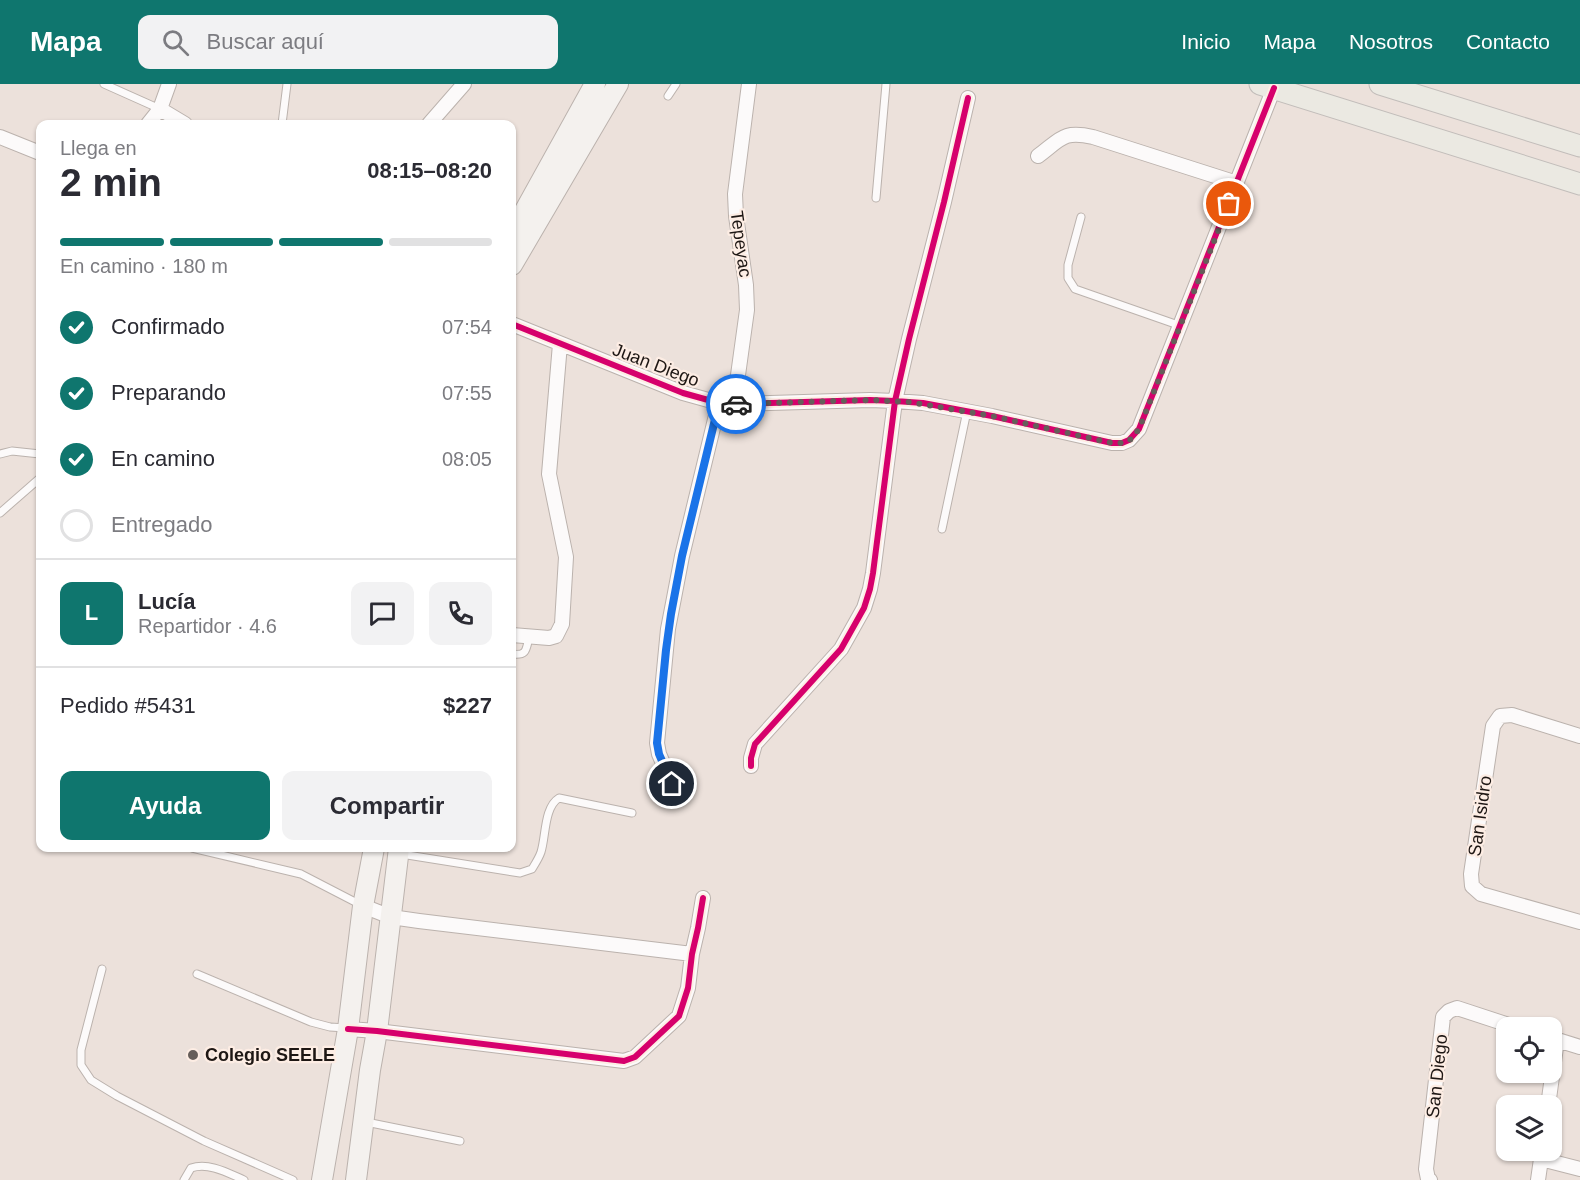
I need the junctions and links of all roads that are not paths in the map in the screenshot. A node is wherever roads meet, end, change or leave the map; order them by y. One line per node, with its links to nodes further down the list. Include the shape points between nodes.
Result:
1 (104, 84): 13 (lane)
2 (169, 84): 13 (street)
3 (287, 84): 16 (lane)
4 (464, 84): 17 (street)
5 (676, 84): 11 (lane)
6 (749, 84): 32 (street, Tepeyac, via 735,194 747,310)
7 (886, 84): 24 (lane)
8 (1380, 84): 19 (main road)
9 (1267, 86): 22 (street, Juan Diego); 23 (main road)
10 (604, 89): 26 (main road); 27 (main road)
11 (668, 96)
12 (968, 98): 31 (street)
13 (160, 109): 14 (street); 15 (street)
14 (151, 120)
15 (178, 120)
16 (282, 120)
17 (432, 120)
18 (0, 137): 20 (street)
19 (1580, 146)
20 (36, 151)
21 (1038, 156): 22 (street, via 1065,135 1078,134)
22 (1237, 183): 29 (street, Juan Diego)
23 (1580, 184)
24 (876, 198)
25 (1081, 217): 29 (lane, via 1068,265 1068,278 1075,289)
26 (516, 226)
27 (516, 258)
28 (516, 326): 30 (street, Juan Diego)
29 (1181, 326): 33 (street, Juan Diego, via 1139,429 1129,441 1101,441)
30 (560, 344): 32 (street, Juan Diego, via 683,393); 40 (street, via 549,474 566,557 562,624 556,636)
31 (895, 401): 32 (street, Juan Diego); 33 (street, Juan Diego); 43 (street, via 873,573 864,608 841,649 755,744)
32 (726, 403): 44 (street, Tepeyac, via 682,556 668,630 657,743)
33 (967, 411): 38 (lane)
34 (0, 454): 35 (lane)
35 (36, 454)
36 (36, 481): 37 (lane)
37 (0, 513)
38 (942, 529)
39 (516, 636): 40 (street)
40 (528, 637): 41 (lane, via 524,653)
41 (516, 655)
42 (1580, 736): 53 (street, San Isidro, via 1512,715 1500,716 1493,726 1471,874 1472,886 1481,894)
43 (751, 766)
44 (672, 784)
45 (632, 813): 49 (lane, via 559,798 549,810 541,853 532,869 520,873)
46 (209, 852): 51 (lane, via 301,874)
47 (373, 852): 51 (main road)
48 (399, 852): 52 (main road)
49 (404, 852)
50 (703, 898): 54 (street)
51 (363, 906): 52 (street); 58 (main road)
52 (392, 916): 54 (street); 59 (main road)
53 (1580, 922)
54 (692, 954): 59 (street, via 688,988 679,1016 635,1057 624,1061)
55 (102, 969): 69 (lane, via 81,1050 81,1065 91,1080 204,1142)
56 (197, 974): 58 (lane, via 311,1022)
57 (1496, 1021): 72 (street, San Diego, via 1457,1008 1443,1017 1426,1169)
58 (348, 1029): 59 (street); 70 (main road)
59 (377, 1031): 62 (main road)
60 (1562, 1041): 61 (street)
61 (1580, 1047)
62 (363, 1122): 63 (lane); 71 (main road)
63 (460, 1141)
64 (1541, 1161): 73 (street)
65 (1558, 1161): 66 (street)
66 (1580, 1169)
67 (184, 1180): 68 (lane, via 191,1168 200,1165)
68 (244, 1180)
69 (293, 1180)
70 (322, 1180)
71 (356, 1180)
72 (1430, 1180)
73 (1538, 1180)

